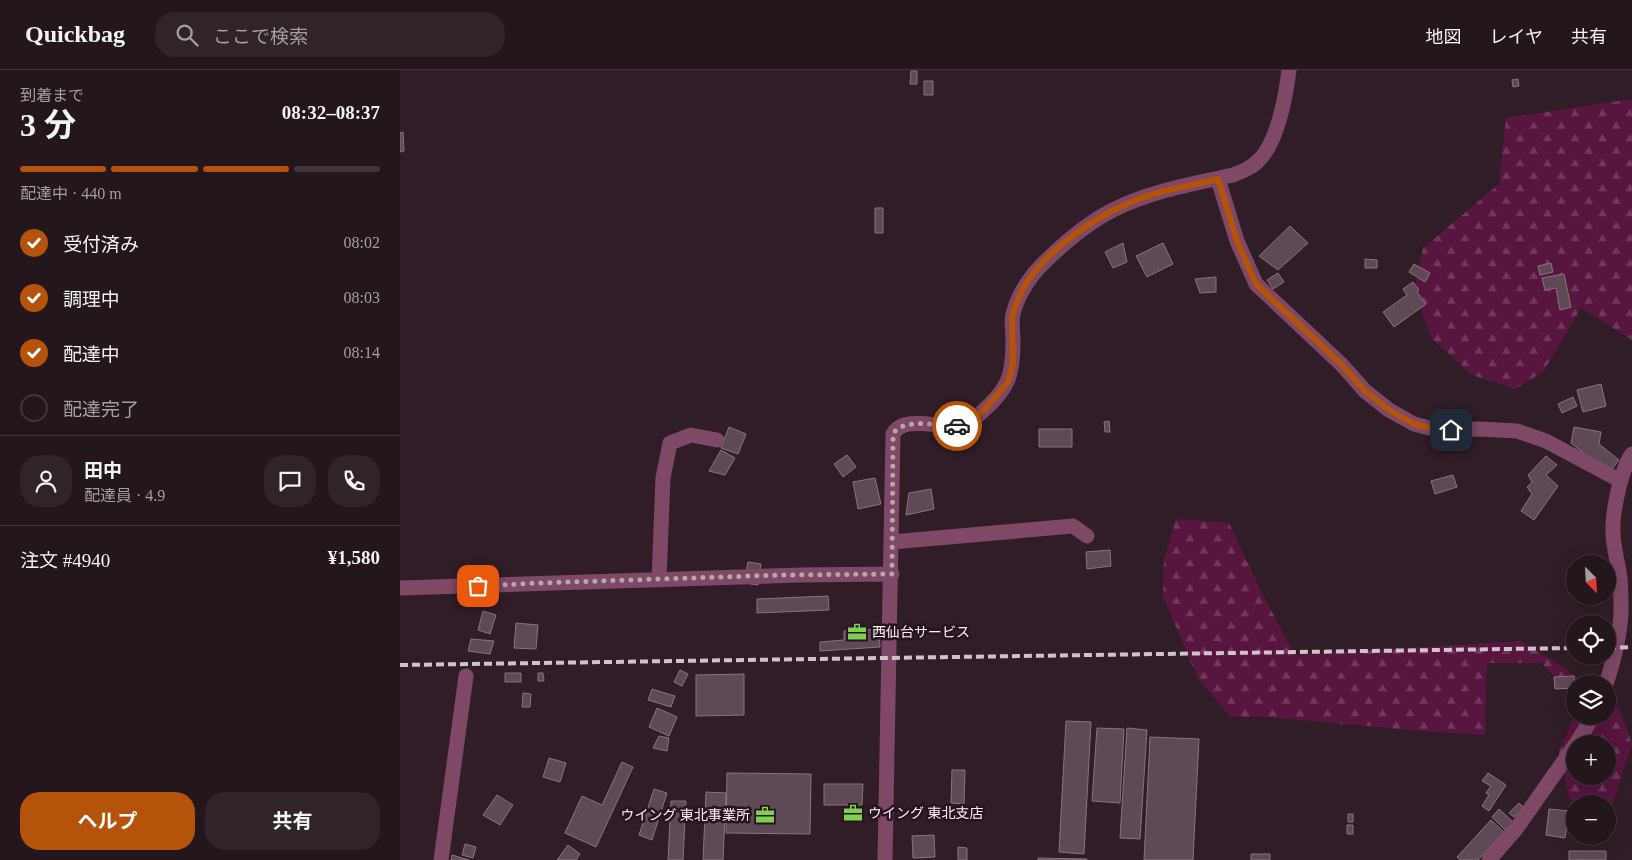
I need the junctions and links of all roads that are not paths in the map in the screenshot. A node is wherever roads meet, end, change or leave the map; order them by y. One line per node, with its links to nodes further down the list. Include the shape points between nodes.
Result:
1 (1289, 70): 2 (street, via 1283,104 1267,150 1246,170)
2 (1218, 179): 5 (street, via 1237,241 1256,284 1364,390 1389,410 1414,424 1437,430 1517,431 1546,441); 7 (street, via 1146,196 1112,210 1074,236 1038,267 1017,301 1012,317 1013,363 1010,376 997,396 977,416 959,426 911,424 896,429 892,438)
3 (717, 440): 9 (street, via 691,435 670,443 663,478)
4 (1632, 454): 5 (street)
5 (1621, 481): 11 (street, via 1613,531 1621,613 1618,648)
6 (1087, 536): 7 (street, via 1073,526)
7 (892, 542): 8 (street)
8 (892, 574): 9 (street); 15 (street)
9 (658, 580): 10 (street)
10 (400, 588)
11 (1609, 675)
12 (466, 676): 14 (street)
13 (1566, 757): 16 (street, via 1516,829)
14 (441, 860)
15 (885, 860)
16 (1489, 860)

